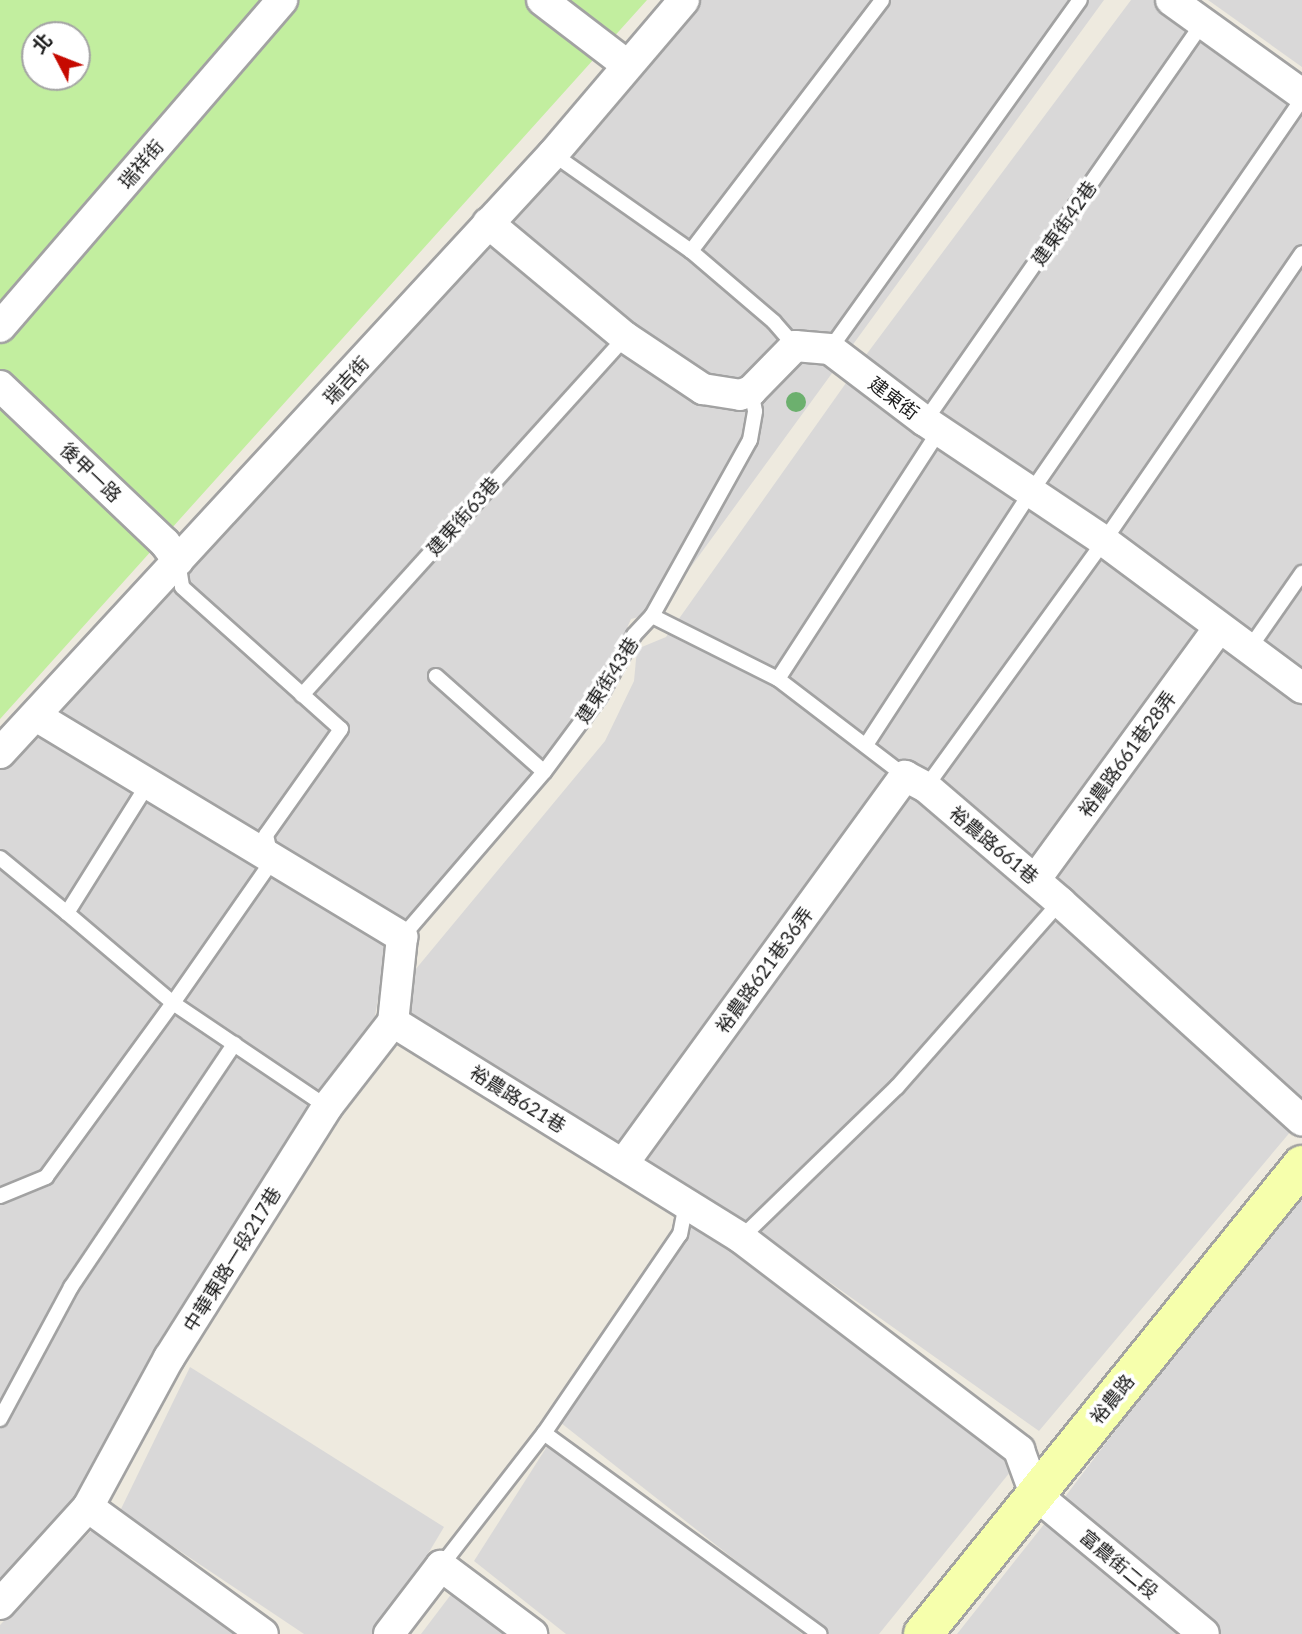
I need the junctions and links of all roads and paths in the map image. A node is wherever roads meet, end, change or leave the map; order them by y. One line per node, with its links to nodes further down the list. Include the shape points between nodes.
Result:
1 (282, 0): 14 (street, 瑞祥街)
2 (542, 0): 8 (street)
3 (684, 0): 8 (street, 瑞吉街)
4 (883, 0): 12 (lane)
5 (1080, 0): 17 (lane)
6 (1171, 0): 7 (street)
7 (1202, 24): 9 (street); 20 (lane, 建東街42巷)
8 (627, 65): 10 (street, 瑞吉街)
9 (1302, 97): 21 (lane)
10 (552, 153): 11 (street, 瑞吉街); 12 (lane)
11 (488, 223): 15 (street); 23 (street, 瑞吉街)
12 (691, 251): 16 (lane, via 774,321)
13 (1302, 253): 22 (lane)
14 (0, 327)
15 (625, 337): 19 (street, via 703,389 728,395); 31 (lane, 建東街63巷)
16 (795, 346): 17 (street); 19 (street)
17 (830, 349): 20 (street, 建東街)
18 (0, 386): 23 (street, 後甲一路, via 165,543)
19 (751, 390): 25 (lane, 建東街43巷, via 755,411 750,440)
20 (932, 426): 21 (street, 建東街); 29 (lane, 建東街42巷)
21 (1031, 492): 22 (street, 建東街); 33 (lane)
22 (1104, 541): 26 (street, 建東街); 36 (lane)
23 (178, 561): 31 (lane, via 182,587); 32 (street, 瑞吉街)
24 (1302, 573): 27 (lane)
25 (652, 616): 29 (lane, 裕農路661巷); 35 (lane, 建東街43巷, via 634,635 599,698)
26 (1219, 628): 27 (street, 建東街); 40 (street, 裕農路661巷28弄)
27 (1249, 649): 30 (street, 建東街)
28 (436, 676): 35 (lane)
29 (778, 679): 33 (lane, 裕農路661巷)
30 (1302, 688)
31 (302, 695): 39 (lane, via 341,730 266,835)
32 (36, 716): 34 (street, 瑞吉街); 37 (street)
33 (866, 745): 36 (lane, 裕農路661巷)
34 (0, 753)
35 (544, 772): 43 (lane, 建東街43巷)
36 (916, 782): 40 (street, 裕農路661巷); 49 (street, 裕農路621巷36弄)
37 (148, 784): 39 (street); 42 (lane)
38 (0, 858): 42 (lane)
39 (272, 861): 43 (street); 44 (lane)
40 (1035, 880): 41 (street, 裕農路661巷)
41 (1060, 902): 48 (street, 裕農路661巷); 53 (lane, via 897,1087)
42 (67, 914): 44 (lane)
43 (402, 937): 45 (street)
44 (173, 1003): 46 (lane); 51 (lane, via 46,1177)
45 (393, 1022): 47 (street, 中華東路一段217巷); 49 (street, 裕農路621巷)
46 (234, 1044): 47 (lane); 54 (lane, via 71,1287)
47 (327, 1107): 57 (street, 中華東路一段217巷, via 169,1358)
48 (1302, 1121)
49 (624, 1164): 52 (street, 裕農路621巷)
50 (1302, 1165): 56 (street, 裕農路)
51 (0, 1196)
52 (687, 1201): 53 (street, 裕農路621巷); 55 (lane, via 680,1234)
53 (741, 1238): 56 (street, 裕農路621巷, via 1019,1450)
54 (0, 1419)
55 (544, 1433): 58 (lane); 63 (lane)
56 (1035, 1494): 64 (street, 裕農路); 65 (street, 富農街二段)
57 (88, 1507): 59 (street, 中華東路一段217巷); 60 (street)
58 (440, 1566): 61 (street); 62 (street)
59 (0, 1604)
60 (263, 1634)
61 (389, 1634)
62 (532, 1634)
63 (820, 1634)
64 (923, 1634)
65 (1204, 1634)

